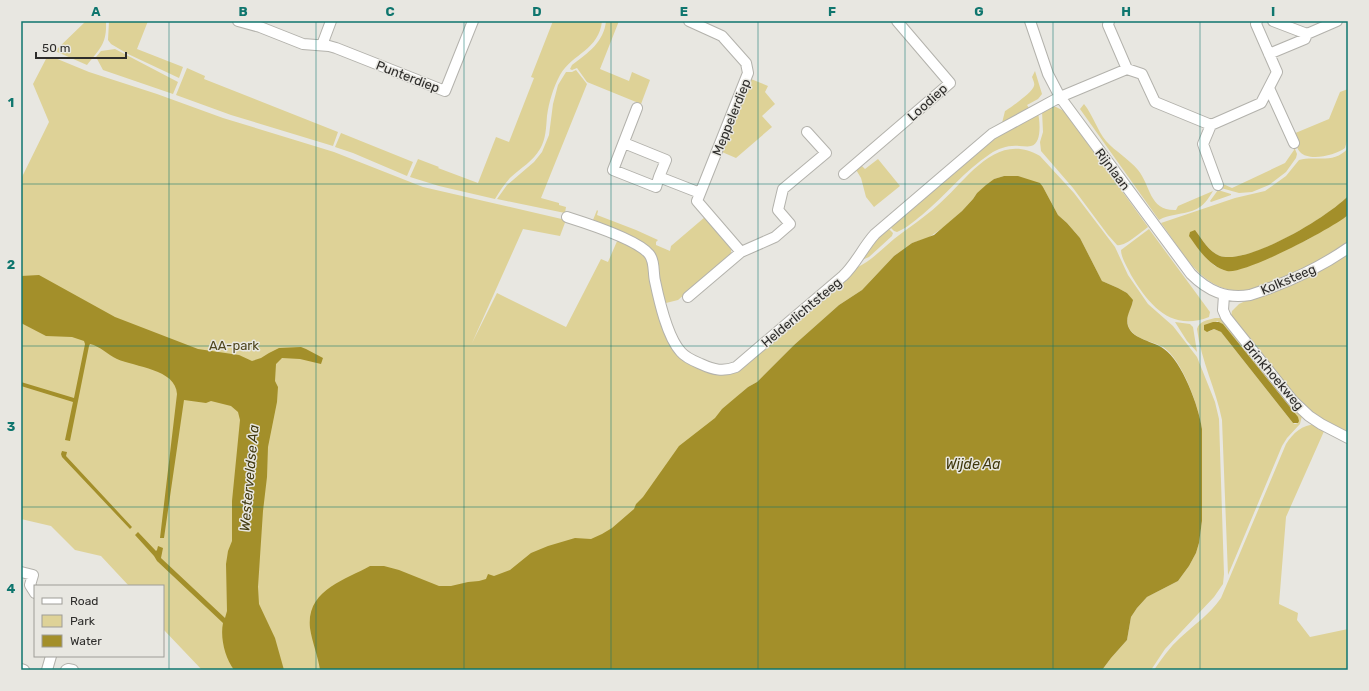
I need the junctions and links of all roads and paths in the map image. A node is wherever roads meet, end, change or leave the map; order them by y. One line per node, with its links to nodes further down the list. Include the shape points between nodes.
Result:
1 (238, 21): 12 (street, Punterdiep, via 303,44)
2 (331, 21): 12 (street)
3 (473, 21): 12 (street, Punterdiep, via 445,91 336,48)
4 (688, 21): 25 (street, Meppelerdiep, via 722,36 746,63 748,73)
5 (897, 21): 22 (street, Loodiep, via 950,83)
6 (1030, 21): 16 (street, Rijnlaan, via 1048,74)
7 (1110, 21): 14 (street, via 1108,25)
8 (1257, 21): 13 (street)
9 (1273, 21): 11 (street)
10 (1337, 21): 11 (street)
11 (1307, 34): 13 (street, via 1305,39)
12 (322, 45)
13 (1269, 54): 15 (street, via 1277,72)
14 (1127, 69): 16 (street, Helderlichtsteeg); 18 (street, via 1142,74 1155,102)
15 (1269, 88): 18 (street, via 1261,104); 21 (street)
16 (1060, 97): 26 (street, Helderlichtsteeg, via 992,134 875,234 843,276 736,367 729,370 710,368 690,359 680,351 661,308 652,261 648,253 607,230); 29 (street, Rijnlaan, via 1191,274 1206,287)
17 (637, 108): 20 (street)
18 (1211, 125): 24 (street, via 1203,144)
19 (807, 132): 28 (street, via 826,153 783,189 778,210 790,224 775,237)
20 (624, 143): 23 (street, via 666,160); 23 (street, via 613,170 656,187)
21 (1294, 143)
22 (844, 174)
23 (659, 178): 25 (street)
24 (1218, 185)
25 (700, 193): 28 (street, via 697,201)
26 (567, 217)
27 (1348, 248): 29 (street, Kolksteeg, via 1321,265 1258,292 1241,296)
28 (741, 252): 30 (street)
29 (1224, 295): 31 (street, Brinkhoekweg, via 1223,310 1226,317 1293,401 1309,416)
30 (688, 297)
31 (1348, 438)
32 (21, 572): 33 (street, via 33,575 30,585)
33 (34, 591)
34 (51, 657): 35 (street)
35 (48, 670)
36 (66, 670): 37 (street)
37 (73, 670)

